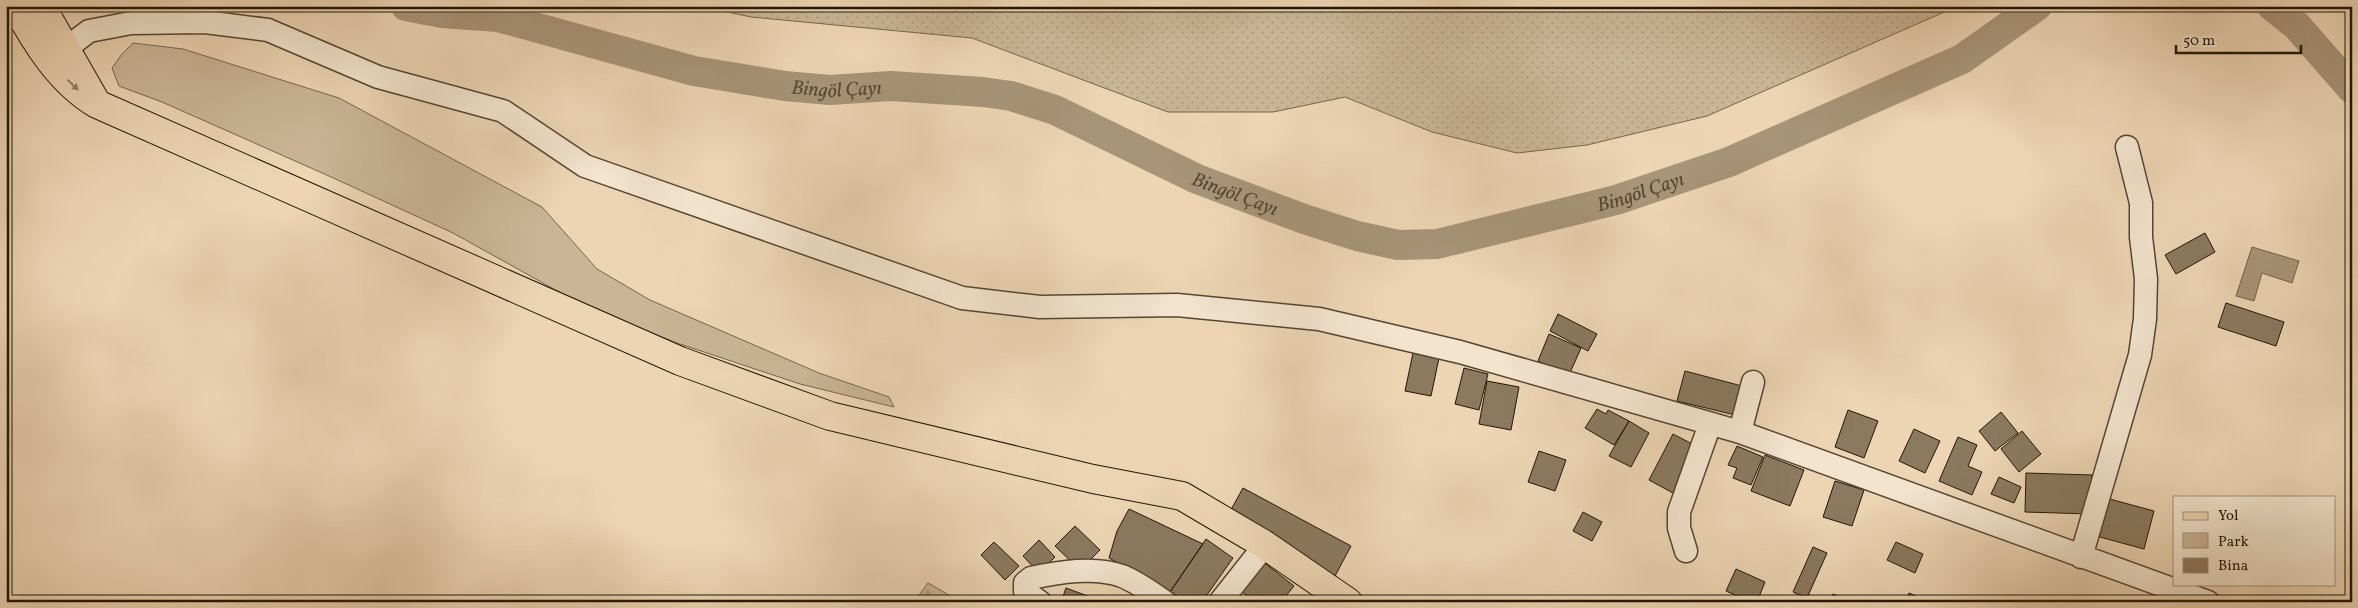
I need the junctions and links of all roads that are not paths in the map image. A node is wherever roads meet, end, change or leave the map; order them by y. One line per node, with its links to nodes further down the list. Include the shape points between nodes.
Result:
1 (16, 6): 2 (main road)
2 (48, 36): 5 (street, via 131,23 206,22 268,30 378,77 502,111 585,166 962,298 1040,307 1177,305 1319,319 1460,352); 7 (main road, via 87,98 97,104 680,361 830,416 1093,479 1182,496)
3 (2127, 147): 9 (street, via 2141,203 2145,319 2140,356)
4 (1753, 382): 6 (street)
5 (1710, 424): 6 (street); 8 (street, via 1679,512 1679,528)
6 (1740, 432): 9 (street)
7 (1265, 545): 12 (street); 13 (main road)
8 (1686, 552)
9 (2081, 557): 14 (street)
10 (1040, 602): 11 (street, via 1026,591 1025,583 1031,578 1086,571 1124,576)
11 (1165, 602)
12 (1220, 602)
13 (1348, 602)
14 (2208, 602)

